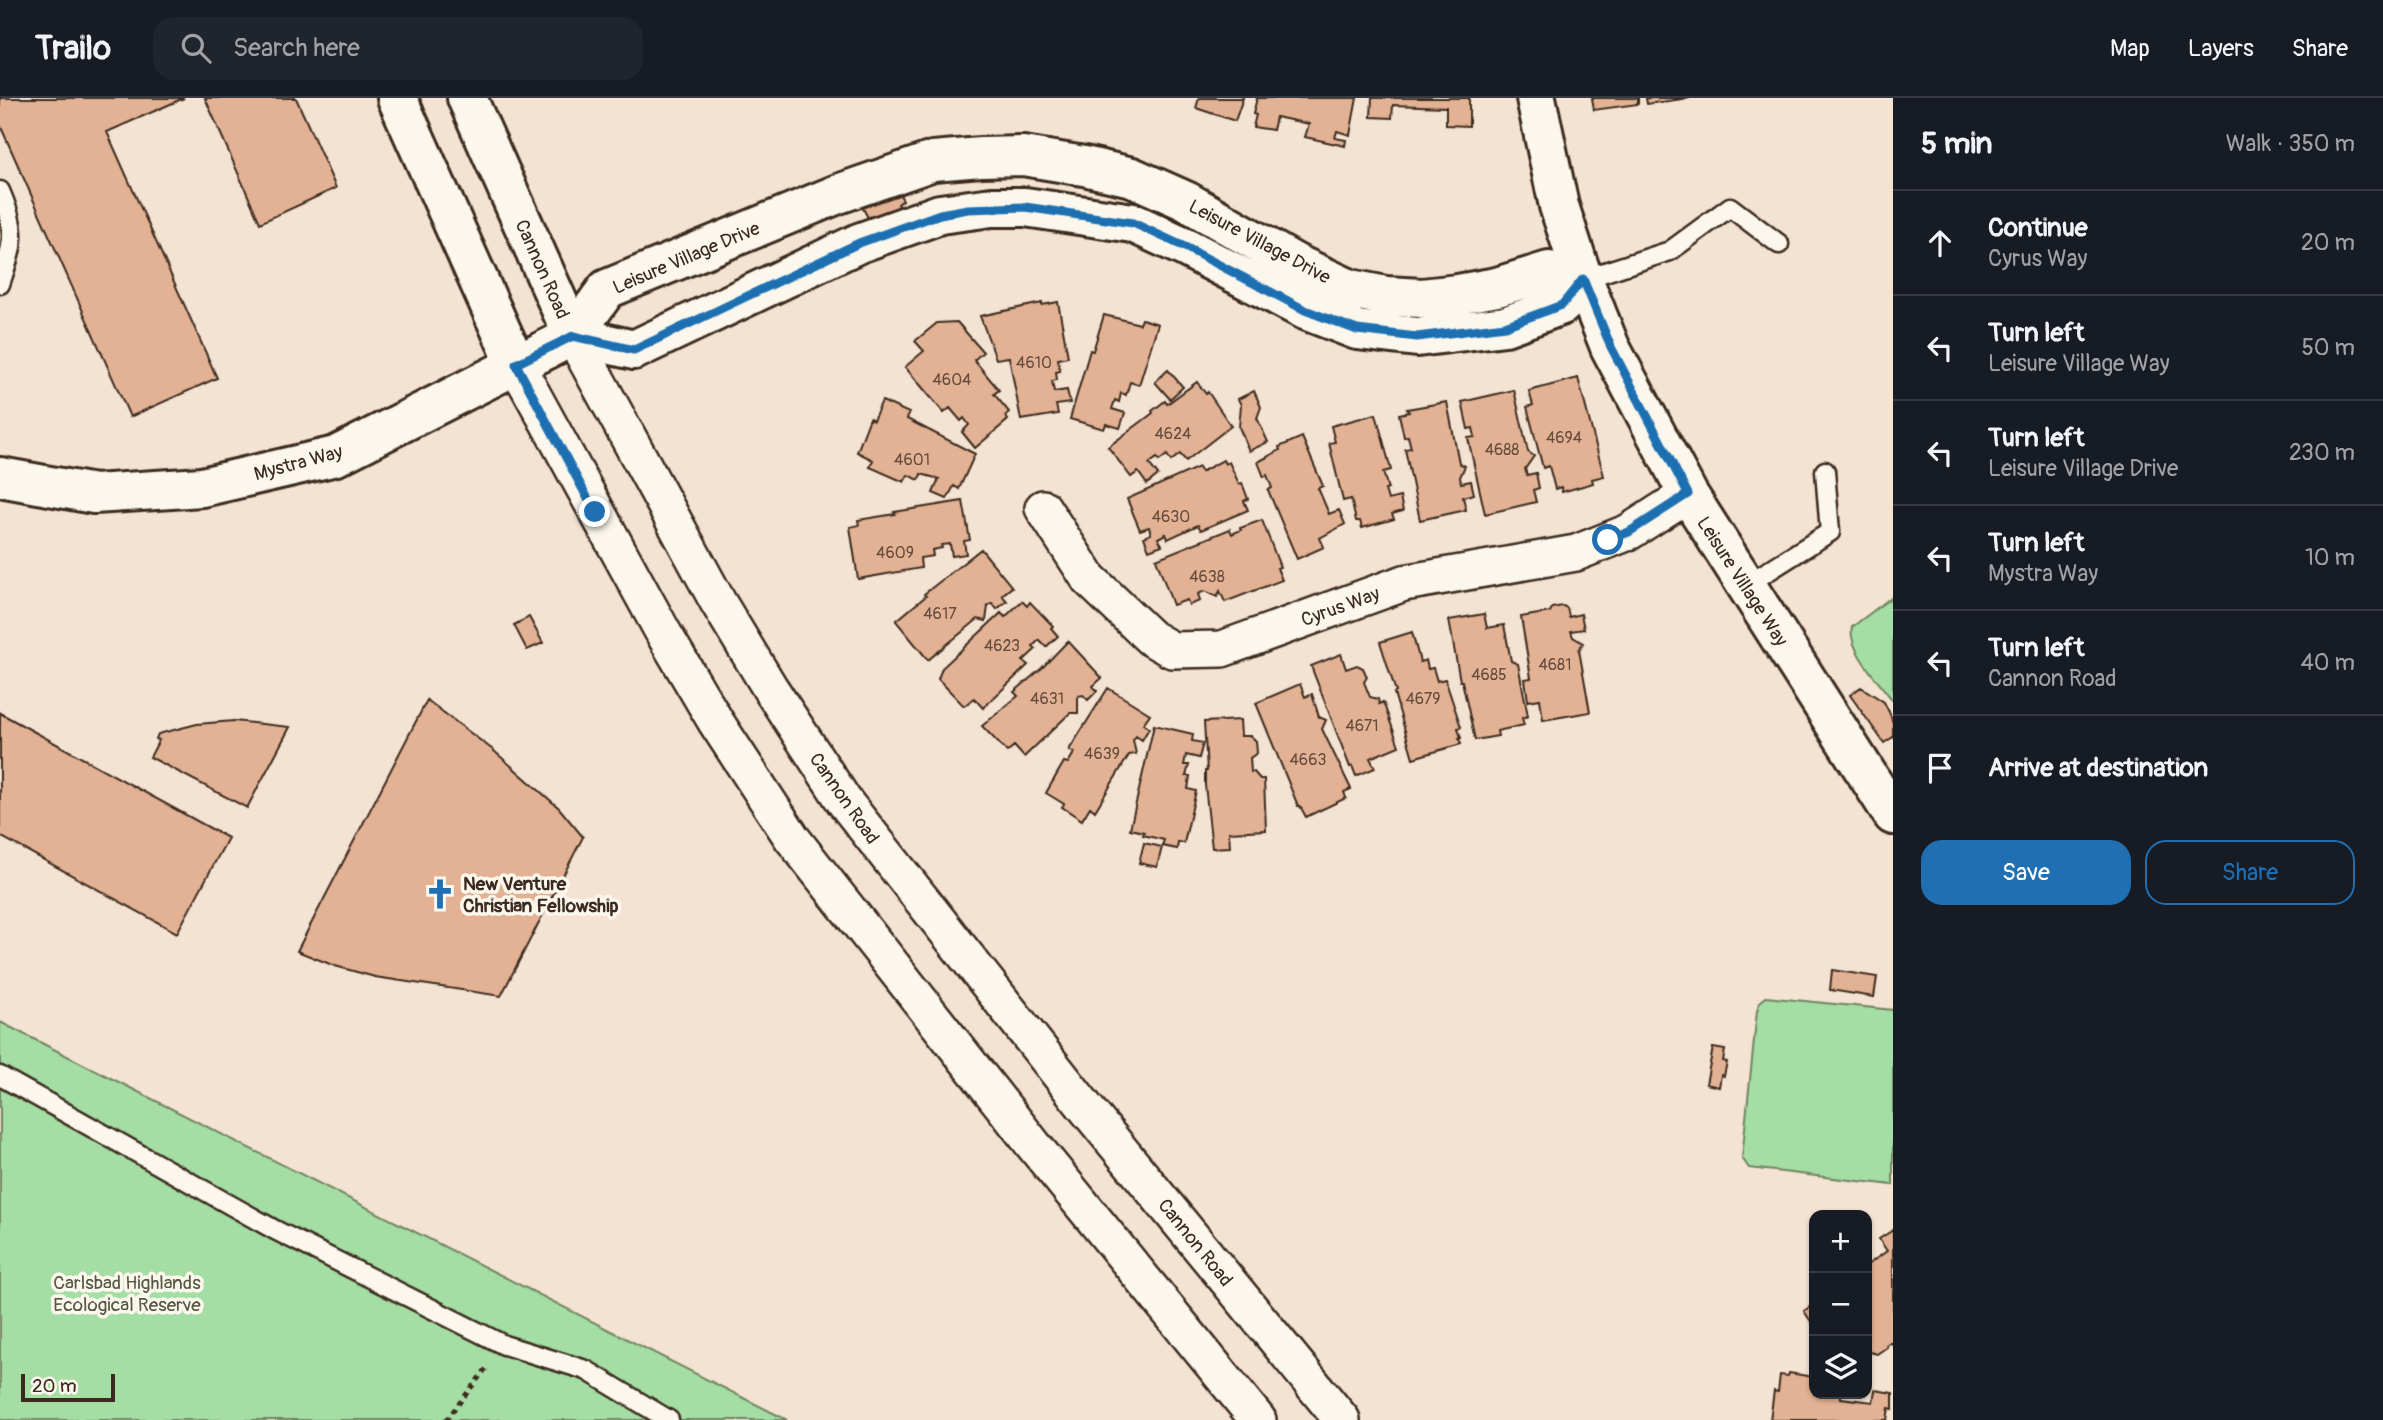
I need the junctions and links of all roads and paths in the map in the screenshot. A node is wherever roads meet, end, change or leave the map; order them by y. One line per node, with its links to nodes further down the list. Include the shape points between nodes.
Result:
1 (397, 98): 11 (street)
2 (467, 98): 10 (street, Cannon Road)
3 (1536, 98): 8 (street, Leisure Village Way, via 1559,206)
4 (1152, 186): 6 (street); 8 (street, Leisure Village Drive, via 1350,289 1422,298 1497,287 1549,271); 10 (street, Leisure Village Drive, via 1132,177 1023,156 933,161 838,194 607,289)
5 (0, 191): 9 (lane, via 11,216 13,244)
6 (1133, 223): 8 (street, Leisure Village Drive, via 1305,310 1357,330 1417,337 1505,326 1562,305); 10 (street, Leisure Village Drive, via 1025,207 940,214 859,243 634,350)
7 (1779, 244): 8 (lane, via 1730,207 1670,251)
8 (1583, 279): 14 (street, Leisure Village Way, via 1611,347)
9 (0, 284)
10 (573, 336): 11 (street, Mystra Way); 23 (street, Cannon Road, via 718,602 844,801 1084,1107)
11 (516, 364): 13 (street, Mystra Way, via 336,456 202,487 94,494); 22 (street, via 664,634 792,838)
12 (1825, 471): 16 (lane, via 1830,533)
13 (0, 477)
14 (1688, 494): 15 (street, Cyrus Way, via 1629,532 1576,553 1404,583 1222,649 1172,650 1151,638 1089,579); 16 (street, Leisure Village Way)
15 (1043, 508)
16 (1746, 585): 17 (street, Leisure Village Way)
17 (1893, 815)
18 (0, 1076): 19 (lane, via 275,1230)
19 (504, 1345): 20 (path); 21 (lane, via 586,1370)
20 (446, 1420)
21 (669, 1420)
22 (1258, 1420)
23 (1342, 1420)

